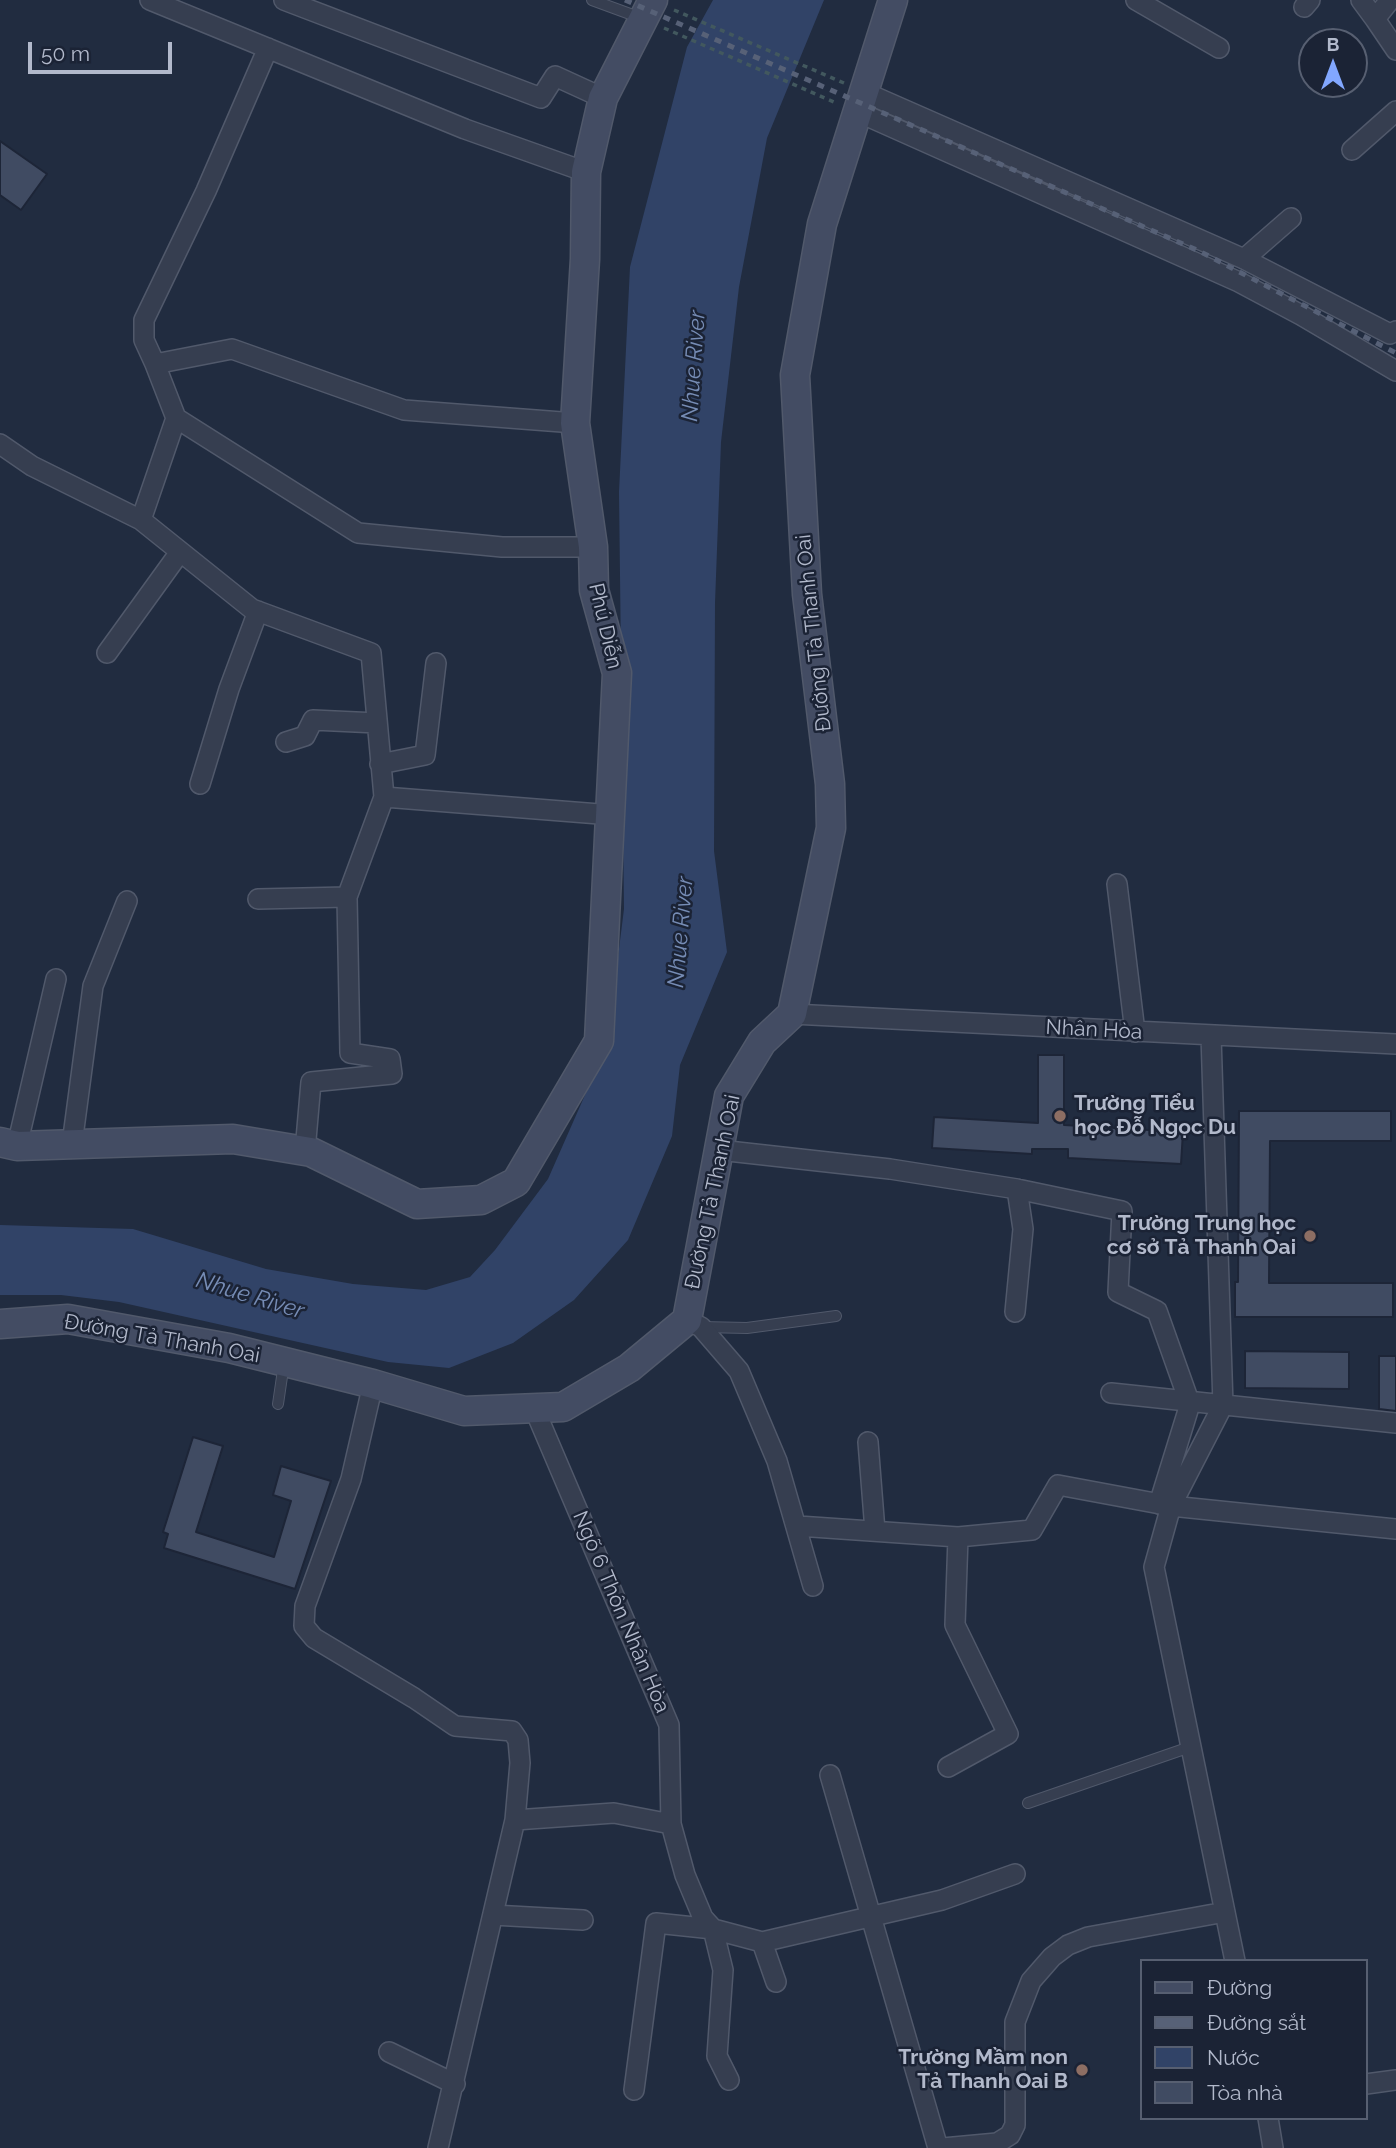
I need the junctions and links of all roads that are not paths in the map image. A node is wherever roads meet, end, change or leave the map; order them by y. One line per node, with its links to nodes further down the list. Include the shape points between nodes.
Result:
1 (150, 0): 10 (street)
2 (284, 0): 13 (street, via 541,98 555,76)
3 (593, 0): 8 (lane)
4 (893, 0): 14 (street, Đường Tả Thanh Oai)
5 (1136, 0): 11 (street)
6 (1361, 0): 9 (street)
7 (1390, 0): 9 (street)
8 (657, 13): 13 (street, Phú Diễn)
9 (1375, 19): 12 (street)
10 (268, 48): 17 (street, via 465,129); 21 (street, via 144,320 144,340)
11 (1219, 48)
12 (1396, 50)
13 (603, 98): 17 (street, Phú Diễn)
14 (851, 98): 19 (street); 22 (street, via 976,167 1239,282); 43 (street, Đường Tả Thanh Oai, via 795,375 807,594 831,828)
15 (1396, 111): 16 (street)
16 (1352, 150)
17 (586, 172): 24 (street, Phú Diễn)
18 (1291, 218): 19 (street)
19 (1244, 259): 20 (street, via 1390,334)
20 (1396, 331)
21 (155, 364): 23 (street); 24 (street, via 232,349 404,410)
22 (1396, 371)
23 (176, 418): 26 (street); 27 (street, via 358,533 502,547)
24 (575, 423): 27 (street, Phú Diễn)
25 (0, 444): 26 (street, via 32,466)
26 (141, 520): 28 (street)
27 (593, 547): 37 (street, Phú Diễn, via 594,590 617,673)
28 (180, 552): 29 (street); 30 (street)
29 (258, 611): 32 (street, via 371,653); 35 (street)
30 (107, 653)
31 (436, 663): 34 (street, via 425,755)
32 (377, 723): 33 (street, via 313,720 304,736); 34 (street)
33 (286, 742)
34 (380, 764): 36 (street)
35 (200, 784)
36 (384, 797): 37 (street); 39 (street)
37 (611, 814): 50 (street, Phú Diễn, via 599,1041 516,1182 481,1200 417,1204)
38 (1117, 884): 44 (street)
39 (347, 897): 40 (street); 50 (street, via 350,1053 390,1059 392,1074 312,1082)
40 (258, 899)
41 (127, 901): 48 (street, via 93,986)
42 (56, 979): 47 (street)
43 (792, 1014): 44 (street, Nhân Hòa); 49 (street, Đường Tả Thanh Oai, via 762,1042 729,1096)
44 (1135, 1032): 45 (street, Nhân Hòa)
45 (1211, 1035): 46 (street, Nhân Hòa); 61 (street)
46 (1396, 1044)
47 (9, 1144): 48 (street)
48 (72, 1144): 50 (street, via 233,1139)
49 (719, 1150): 51 (street); 55 (street, Đường Tả Thanh Oai)
50 (305, 1151)
51 (1017, 1189): 52 (street, via 1023,1229); 60 (street, via 1122,1211 1118,1292 1157,1311)
52 (1014, 1312)
53 (836, 1315): 55 (lane, via 747,1328)
54 (0, 1324): 56 (street, Đường Tả Thanh Oai, via 68,1319)
55 (694, 1324): 62 (street, Đường Tả Thanh Oai, via 563,1407); 66 (street, via 739,1371)
56 (284, 1362): 57 (street, Đường Tả Thanh Oai); 59 (lane)
57 (373, 1384): 62 (street, Đường Tả Thanh Oai, via 464,1411); 75 (street, via 351,1479 305,1606 304,1626 314,1639 455,1726 512,1731 518,1740 520,1763)
58 (1111, 1393): 60 (street)
59 (278, 1404)
60 (1190, 1404): 61 (street); 65 (street)
61 (1223, 1405): 63 (street); 65 (street)
62 (534, 1408): 76 (street, Ngõ 6 Thôn Nhân Hòa, via 669,1724)
63 (1396, 1423)
64 (868, 1442): 68 (street)
65 (1165, 1505): 67 (street); 69 (street, via 1058,1485 1032,1530); 71 (street, via 1154,1567)
66 (798, 1526): 68 (street); 70 (street)
67 (1396, 1529)
68 (875, 1531): 69 (street)
69 (958, 1537): 72 (street, via 955,1625 1008,1734)
70 (813, 1586)
71 (1190, 1747): 74 (lane); 78 (street)
72 (948, 1767)
73 (830, 1775): 80 (street)
74 (1028, 1803)
75 (514, 1820): 76 (street, via 614,1813); 79 (street)
76 (671, 1824): 82 (street, Ngõ 6 Thôn Nhân Hòa, via 685,1875 703,1918)
77 (1015, 1874): 80 (street, via 942,1900)
78 (1225, 1912): 84 (street); 93 (street, via 1088,1937 1069,1945 1040,1968 1025,1992 1015,2022 1014,2124 1010,2135)
79 (493, 1915): 81 (street); 89 (street)
80 (869, 1915): 83 (street); 95 (street)
81 (583, 1920)
82 (713, 1929): 83 (street); 87 (street, Ngõ 6 Thôn Nhân Hòa, via 723,1970 717,2056); 91 (street, via 656,1923)
83 (762, 1942): 85 (street)
84 (1235, 1959)
85 (776, 1982)
86 (389, 2052): 89 (street)
87 (729, 2080)
88 (1396, 2080): 90 (street)
89 (455, 2084): 94 (street)
90 (1368, 2084)
91 (634, 2090)
92 (1268, 2120): 96 (street)
93 (997, 2146): 95 (street)
94 (438, 2148)
95 (941, 2148)
96 (1273, 2148)

